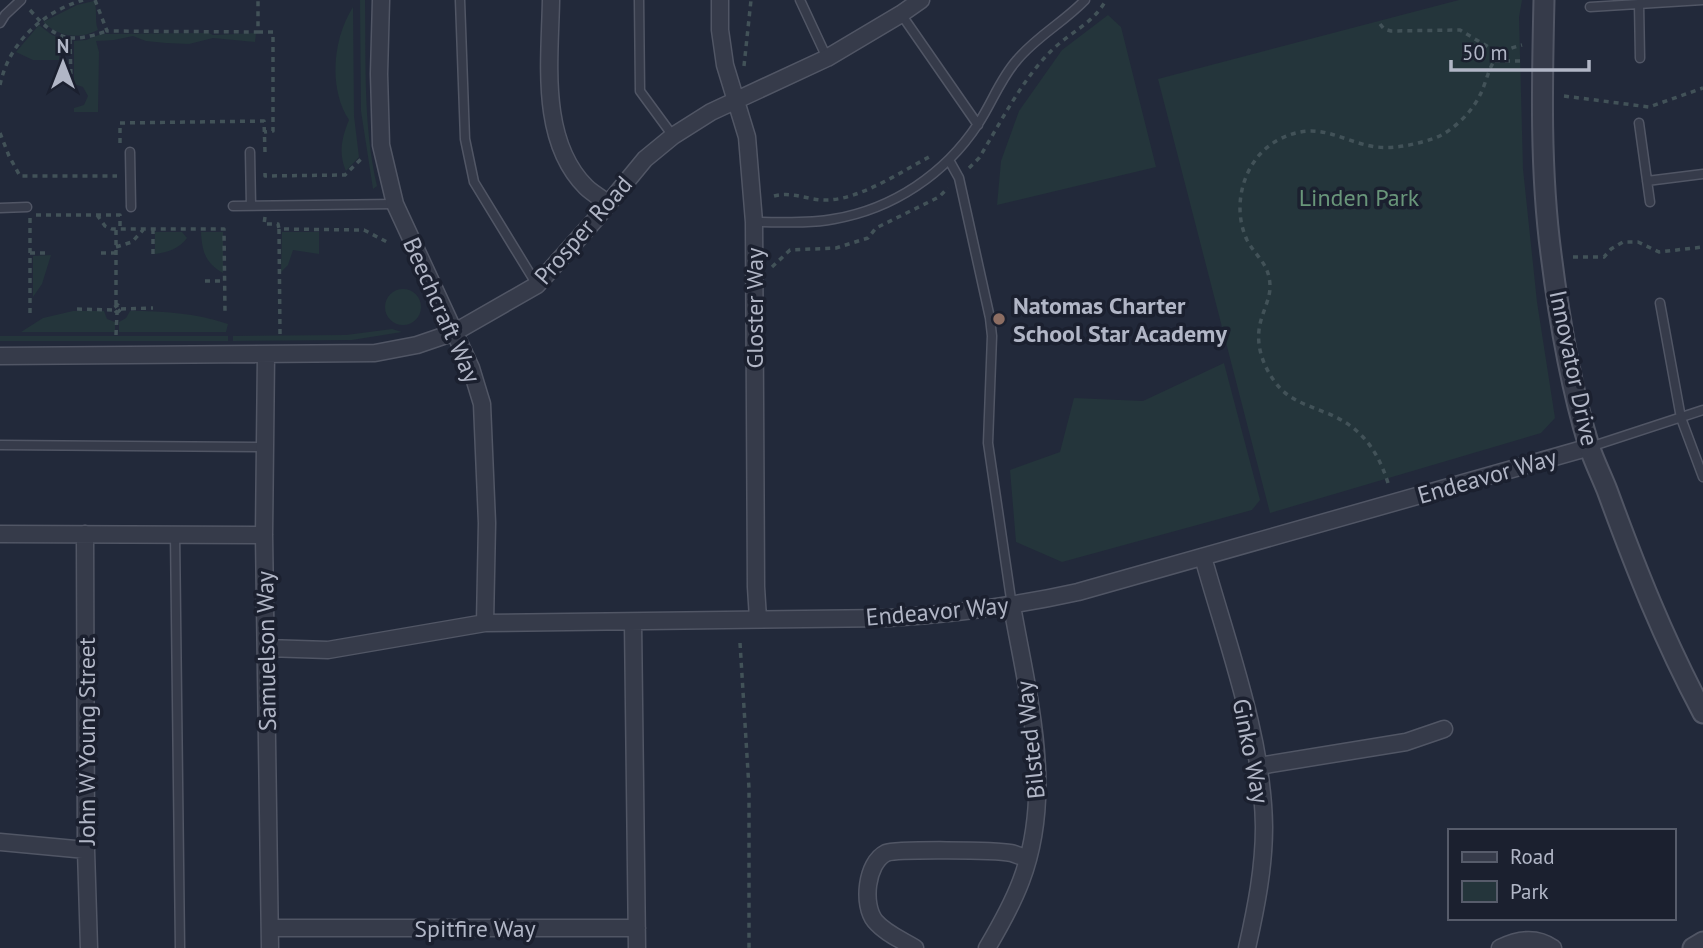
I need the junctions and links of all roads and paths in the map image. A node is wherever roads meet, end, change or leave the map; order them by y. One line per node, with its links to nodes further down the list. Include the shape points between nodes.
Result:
1 (22, 0): 20 (path); 21 (lane)
2 (83, 0): 15 (path)
3 (95, 0): 23 (path)
4 (258, 0): 24 (path)
5 (380, 0): 59 (street, Beechcraft Way, via 381,145)
6 (460, 0): 80 (lane, via 465,139 474,182)
7 (551, 0): 58 (street, via 551,100 563,154 586,187)
8 (639, 0): 43 (lane, via 639,91)
9 (720, 0): 37 (street, Gloster Way, via 725,65)
10 (751, 0): 32 (path)
11 (800, 0): 28 (lane)
12 (921, 0): 19 (street, Prosper Road)
13 (1085, 0): 41 (lane, via 1015,61)
14 (1544, 0): 96 (street, Innovator Drive, via 1542,103 1550,253 1569,366)
15 (75, 1): 20 (path)
16 (1703, 1): 17 (lane)
17 (1639, 4): 18 (lane); 29 (lane)
18 (1590, 7)
19 (901, 14): 28 (street, Prosper Road); 41 (lane)
20 (40, 21): 25 (path, via 53,33); 34 (path, via 20,42)
21 (0, 23)
22 (1380, 24): 27 (path, via 1391,31 1460,30)
23 (107, 31): 24 (path); 25 (path)
24 (258, 32): 39 (path, via 273,32)
25 (70, 39): 33 (path)
26 (1521, 45): 27 (path)
27 (1500, 54): 30 (path)
28 (827, 58): 37 (street, Prosper Road)
29 (1640, 58)
30 (1495, 61): 31 (path); 98 (path, via 1474,104 1437,137 1390,148 1365,145 1333,132 1301,132 1270,145 1251,167 1241,190 1244,231 1262,258 1270,286 1258,337 1269,373 1302,405 1354,427 1375,450)
31 (1521, 61)
32 (744, 66)
33 (71, 81)
34 (0, 82)
35 (1703, 88): 36 (path, via 1649,107)
36 (1564, 96)
37 (736, 100): 43 (street, Prosper Road); 66 (street, Gloster Way, via 747,137)
38 (264, 121): 39 (path); 42 (path); 45 (path, via 120,123)
39 (273, 121): 42 (path, via 273,131)
40 (1639, 123): 55 (lane)
41 (978, 125): 50 (lane)
42 (264, 132): 48 (path)
43 (673, 136): 58 (street, Prosper Road, via 645,159)
44 (0, 137): 54 (path, via 20,176)
45 (120, 150)
46 (130, 152): 63 (lane)
47 (250, 152): 61 (lane)
48 (265, 154)
49 (364, 156): 51 (path, via 345,175 265,176)
50 (949, 160): 52 (lane); 104 (lane, via 959,178 990,318 988,443)
51 (265, 165)
52 (939, 170): 56 (path, via 929,157 853,195 828,200 787,193); 66 (lane, via 900,198 863,213 833,220)
53 (1703, 174): 55 (lane)
54 (120, 176)
55 (1647, 181): 57 (lane)
56 (774, 196)
57 (1650, 202)
58 (608, 203): 80 (street, Prosper Road)
59 (396, 204): 61 (lane); 87 (street, Beechcraft Way)
60 (233, 206): 61 (lane)
61 (251, 206)
62 (27, 207): 64 (lane)
63 (131, 207)
64 (0, 208)
65 (97, 215): 67 (path, via 105,226); 67 (path, via 120,215); 73 (path, via 30,215)
66 (754, 222): 105 (street, Gloster Way)
67 (118, 229): 68 (path); 72 (path)
68 (144, 229): 69 (path); 72 (path)
69 (153, 229): 76 (path); 79 (path, via 224,229)
70 (387, 242): 88 (path, via 364,230 279,229)
71 (1703, 247): 77 (path, via 1659,252 1638,242 1623,242 1604,257)
72 (117, 250): 75 (path); 84 (path)
73 (30, 253): 74 (path); 85 (path)
74 (48, 253)
75 (101, 253)
76 (153, 255)
77 (1573, 257)
78 (205, 281): 79 (path)
79 (224, 281): 86 (path)
80 (537, 285): 87 (street, Prosper Road)
81 (1660, 303): 93 (lane)
82 (153, 308): 84 (path)
83 (77, 309): 84 (path)
84 (115, 309): 89 (path)
85 (30, 313)
86 (225, 313)
87 (455, 332): 90 (street, Prosper Road, via 375,353); 107 (street, Beechcraft Way, via 482,404)
88 (280, 334)
89 (117, 335)
90 (266, 355): 91 (street, Prosper Road); 95 (street, Samuelson Way)
91 (0, 356)
92 (1703, 410): 93 (lane)
93 (1681, 418): 96 (lane); 97 (lane)
94 (0, 445): 95 (lane)
95 (265, 447): 102 (street, Samuelson Way)
96 (1590, 447): 103 (street, Endeavor Way); 110 (street, Innovator Drive, via 1653,612)
97 (1703, 477)
98 (1388, 483)
99 (175, 533): 101 (street); 102 (street); 120 (lane)
100 (0, 534): 101 (street)
101 (85, 534): 114 (street, John W Young Street)
102 (264, 535): 109 (street, Samuelson Way)
103 (1203, 557): 104 (street, Endeavor Way); 112 (street, Ginko Way)
104 (1012, 606): 105 (street, Endeavor Way, via 948,615); 115 (street, Bilsted Way, via 1038,780 1037,816)
105 (758, 619): 106 (street, Endeavor Way)
106 (633, 622): 107 (street, Endeavor Way); 117 (street)
107 (485, 623): 109 (street, Endeavor Way, via 328,650)
108 (740, 643): 123 (path, via 749,788)
109 (266, 648): 116 (street, Samuelson Way)
110 (1703, 713)
111 (1444, 729): 112 (street, via 1406,743)
112 (1259, 766): 126 (street, Ginko Way, via 1262,864)
113 (0, 842): 114 (street)
114 (86, 850): 119 (street, John W Young Street)
115 (1026, 858): 124 (street, via 988,851 884,854 868,878 869,910 881,928); 125 (street, Bilsted Way, via 1007,914)
116 (270, 928): 117 (street, Spitfire Way); 121 (street, Samuelson Way)
117 (637, 928): 122 (street)
118 (1703, 942): 129 (street)
119 (89, 948)
120 (180, 948)
121 (270, 948)
122 (637, 948)
123 (748, 948)
124 (915, 948)
125 (987, 948)
126 (1247, 948)
127 (1500, 948): 128 (street, via 1529,939)
128 (1553, 948)
129 (1693, 948)

